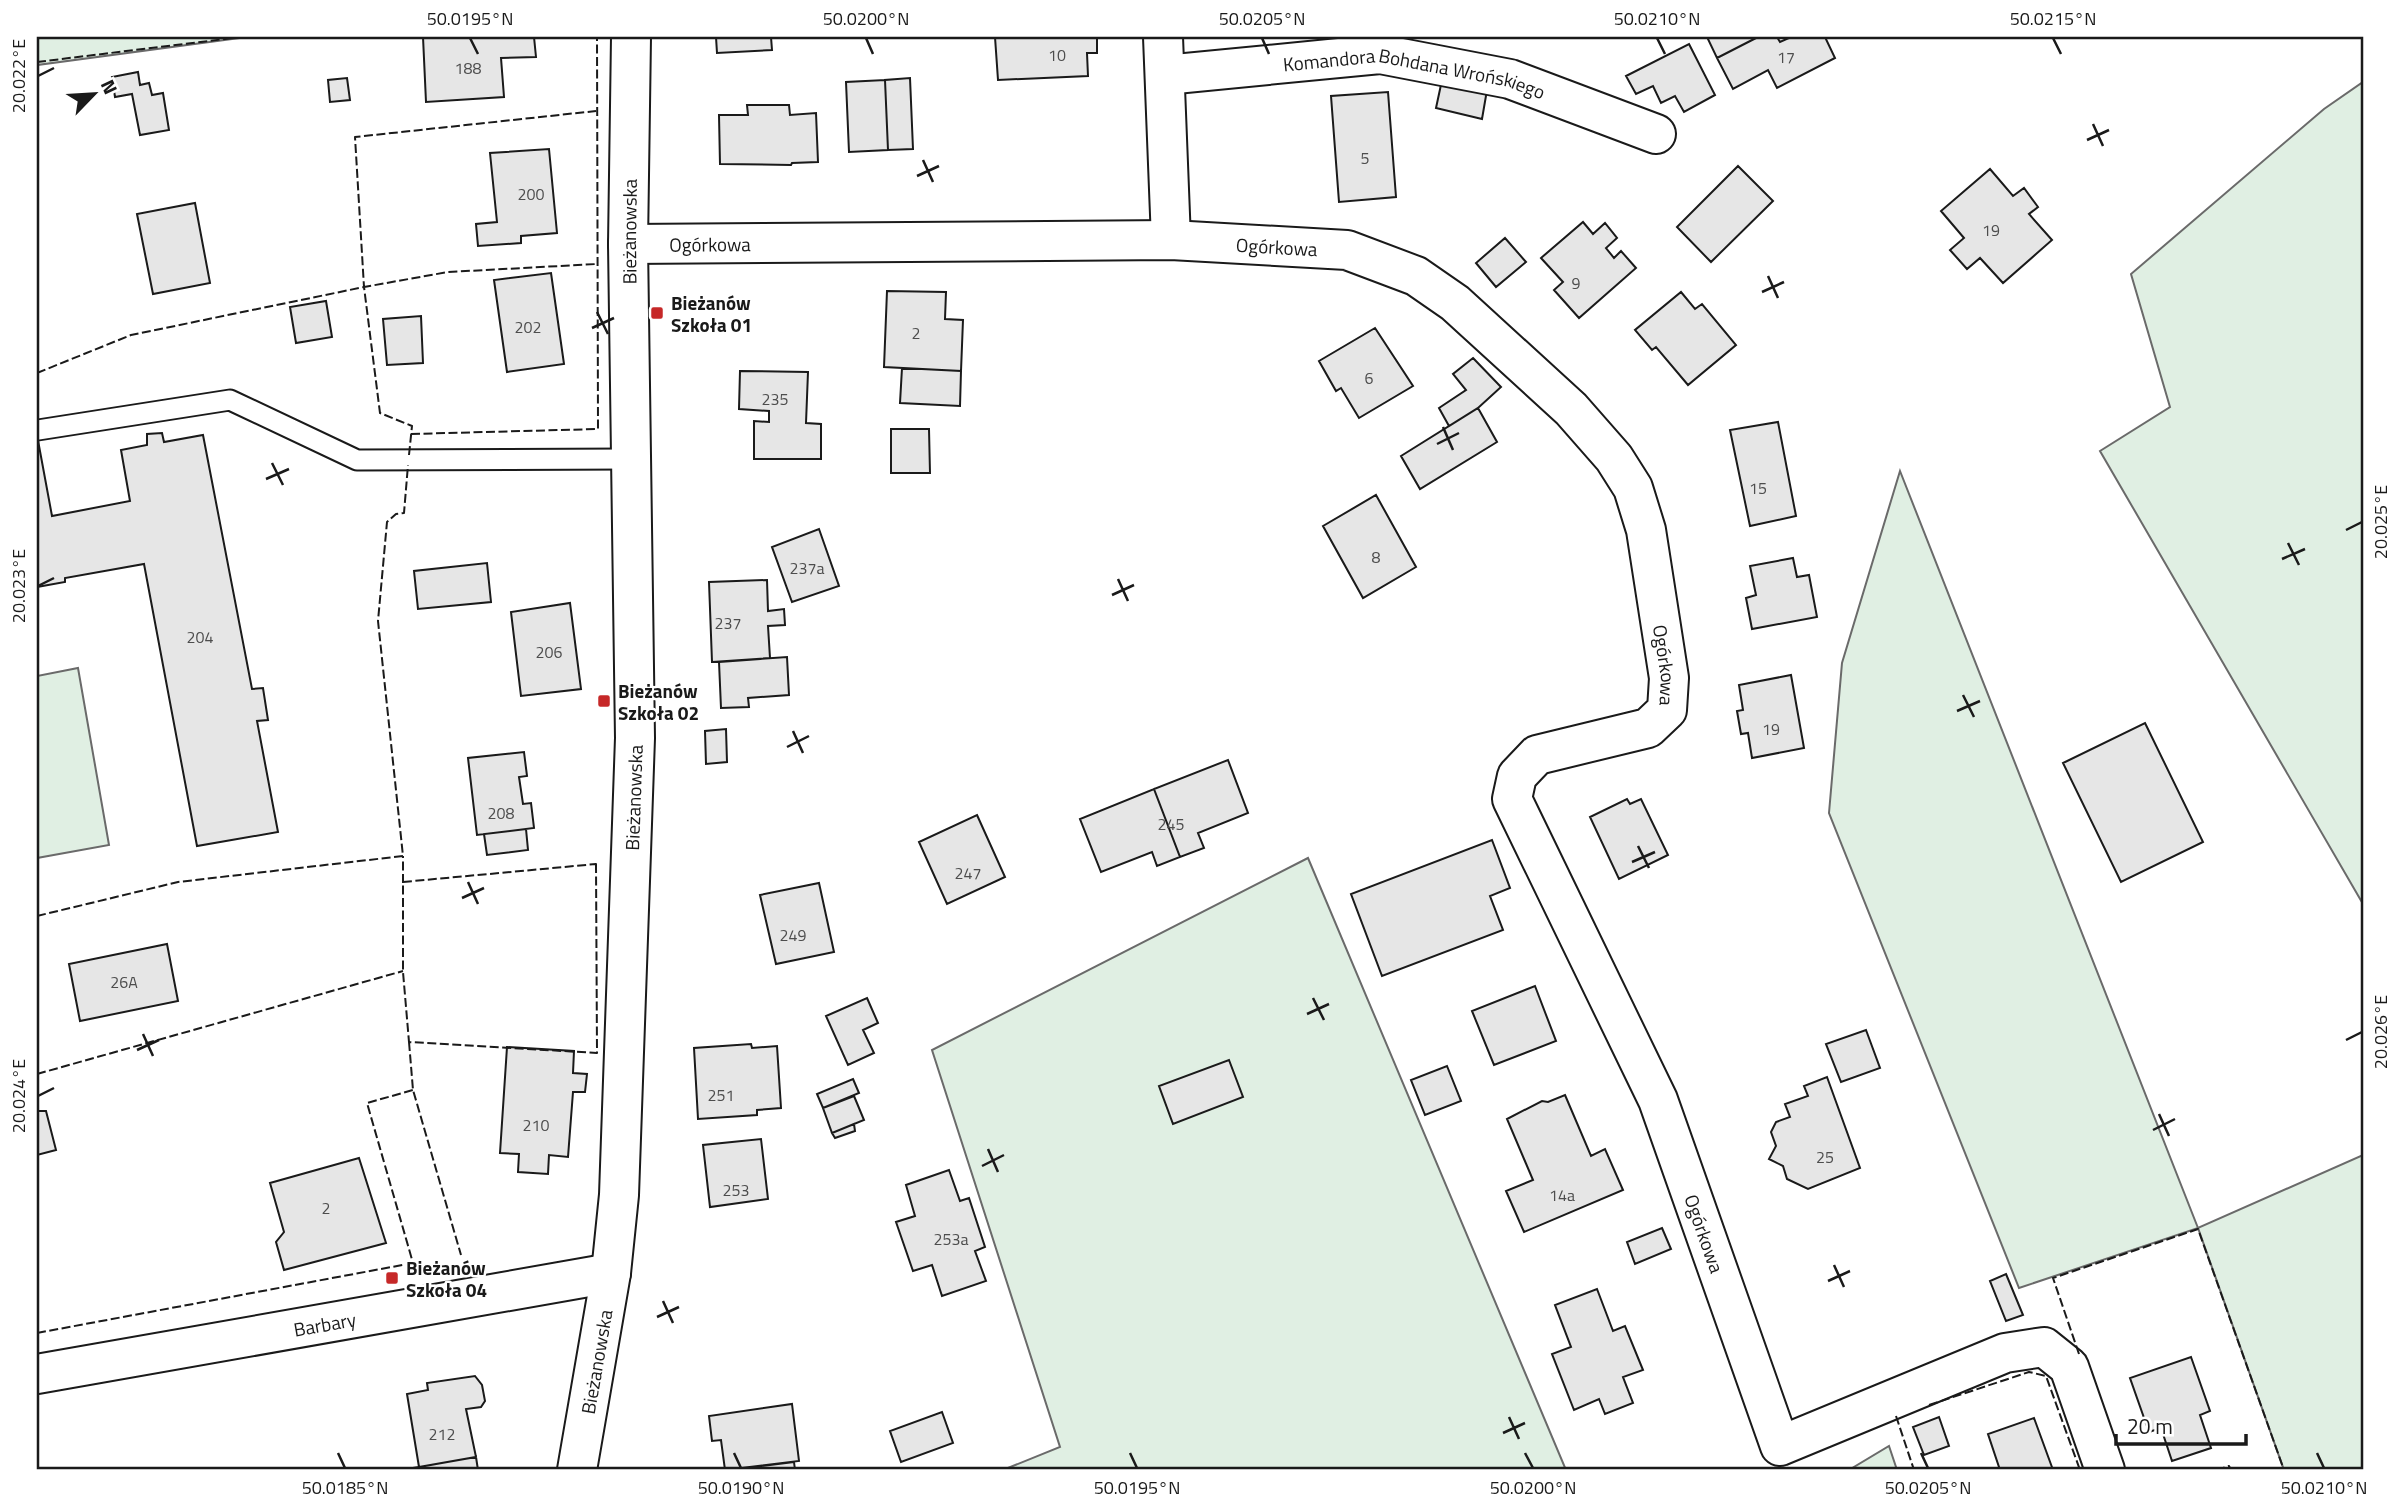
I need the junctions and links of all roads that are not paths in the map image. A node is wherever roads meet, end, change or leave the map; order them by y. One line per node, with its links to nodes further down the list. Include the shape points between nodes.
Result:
1 (631, 37): 6 (street, Bieżanowska)
2 (1163, 37): 3 (street)
3 (1165, 75): 4 (street, Komandora Bohdana Wrońskiego, via 1380,54 1510,79); 5 (street)
4 (1656, 134)
5 (1171, 240): 6 (street, Ogórkowa); 12 (street, Ogórkowa, via 1347,250 1416,276 1455,303 1571,409 1614,458 1633,488 1646,530 1669,678 1667,710 1648,728 1537,755 1517,776 1512,799 1658,1100 1780,1446 2005,1353 2044,1347 2069,1367)
6 (628, 244): 8 (street, Bieżanowska)
7 (38, 430): 8 (lane, via 230,400 357,460)
8 (630, 458): 9 (street, Bieżanowska, via 634,766 619,1195)
9 (611, 1273): 10 (street, Barbary); 11 (street, Bieżanowska)
10 (37, 1374)
11 (577, 1470)
12 (2105, 1470)

